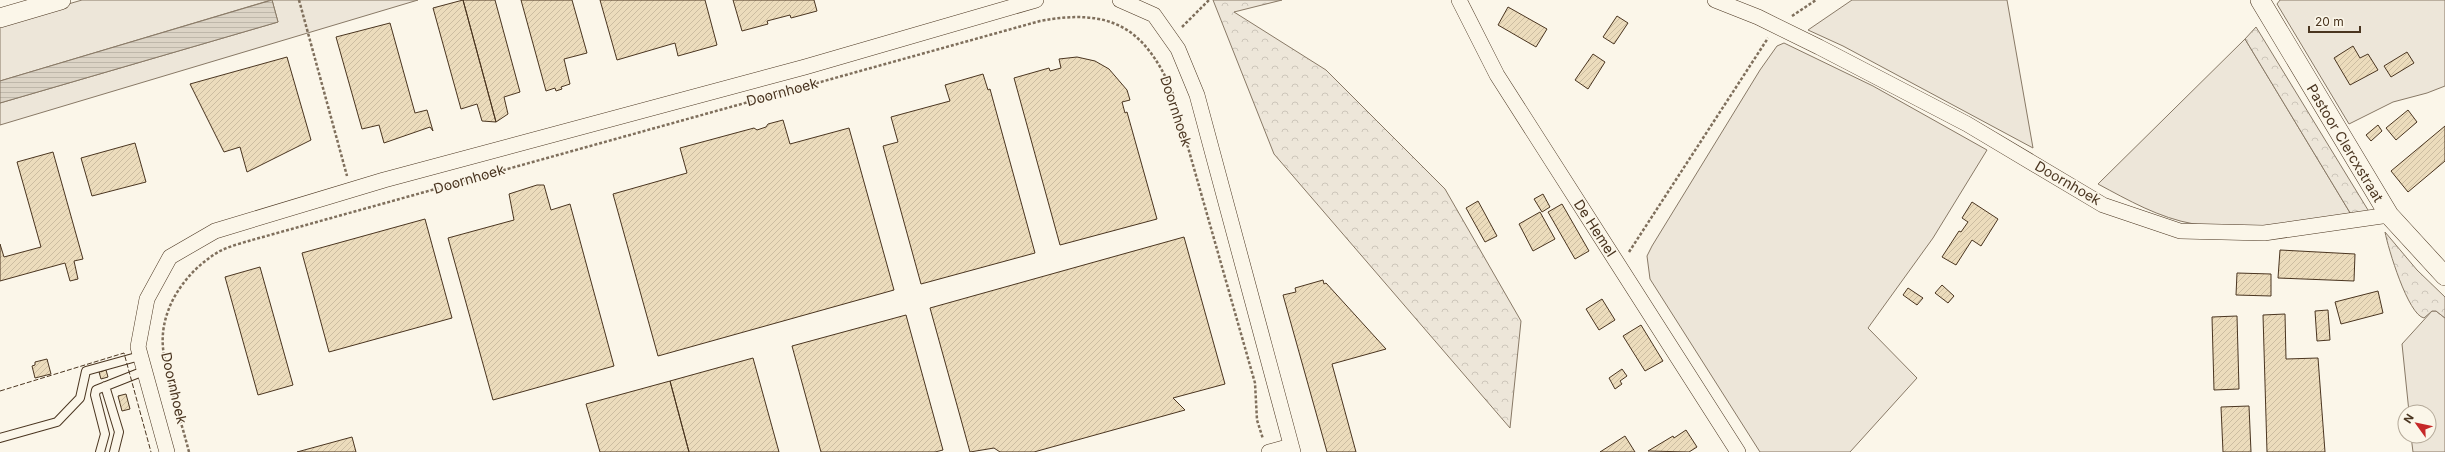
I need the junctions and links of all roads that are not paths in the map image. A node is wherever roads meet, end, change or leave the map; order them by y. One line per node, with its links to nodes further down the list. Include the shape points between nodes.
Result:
1 (61, 0): 7 (street)
2 (1036, 0): 10 (street, Doornhoek, via 805,67 351,190 215,231 170,257 148,299 138,346)
3 (1120, 0): 15 (street, Doornhoek, via 1154,15 1178,49 1197,95)
4 (1459, 0): 19 (street, De Hemel, via 1497,75)
5 (1715, 0): 8 (street, Doornhoek, via 1776,26 1967,124 2103,204 2180,231 2264,233)
6 (2260, 0): 8 (street, Pastoor Clercxstraat)
7 (0, 18)
8 (2388, 215): 9 (street, Pastoor Clercxstraat)
9 (2445, 276)
10 (140, 356): 11 (street, Doornhoek); 13 (lane, via 86,371 80,398 57,422)
11 (144, 371): 12 (lane); 18 (street, Doornhoek)
12 (106, 386): 16 (lane, via 96,390 94,395 105,434); 17 (lane, via 119,432)
13 (0, 438)
14 (1267, 449): 15 (street, Doornhoek)
15 (1292, 449)
16 (100, 452)
17 (114, 452)
18 (167, 452)
19 (1738, 452)

